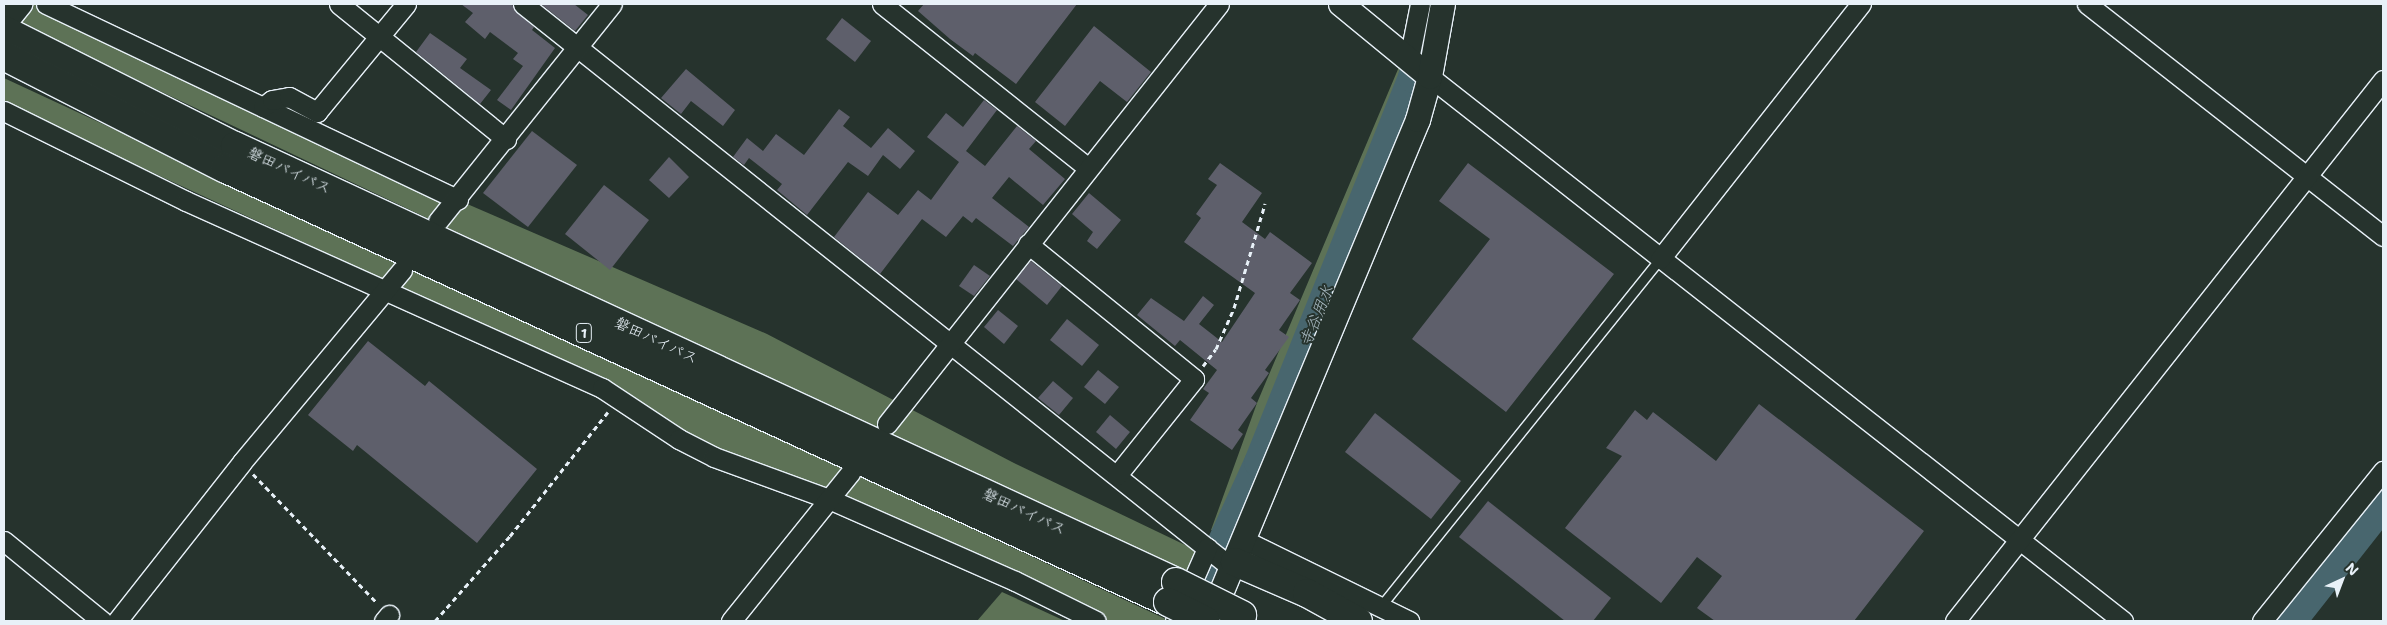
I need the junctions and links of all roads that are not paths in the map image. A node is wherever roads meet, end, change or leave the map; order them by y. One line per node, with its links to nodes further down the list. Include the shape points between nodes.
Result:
1 (46, 4): 18 (street)
2 (339, 4): 14 (street)
3 (406, 4): 14 (street)
4 (522, 4): 15 (street)
5 (612, 4): 15 (street)
6 (882, 4): 21 (street)
7 (1219, 4): 21 (street)
8 (1340, 4): 16 (street)
9 (1420, 4): 16 (street)
10 (1443, 4): 16 (street)
11 (1861, 4): 27 (street)
12 (2086, 4): 22 (street)
13 (12, 23): 39 (highway, 磐田バイパス / 1, via 235,146)
14 (379, 36): 18 (street, via 318,112 289,97 272,100); 20 (street)
15 (577, 48): 20 (street); 30 (street)
16 (1418, 67): 27 (street); 38 (street, via 1418,120)
17 (2383, 80): 22 (street)
18 (263, 107): 23 (street)
19 (4, 111): 29 (street, via 186,201)
20 (506, 139): 23 (street)
21 (1088, 168): 26 (street)
22 (2306, 177): 25 (street); 37 (street)
23 (458, 200): 24 (street)
24 (438, 221)
25 (2383, 236)
26 (1028, 244): 30 (street); 34 (street, via 1194,379)
27 (1660, 259): 37 (street); 40 (lane)
28 (402, 270): 29 (street)
29 (385, 290): 35 (street, via 602,388 679,439 714,457); 44 (street, via 242,462)
30 (950, 343): 31 (street); 34 (street)
31 (887, 424)
32 (2383, 471): 50 (street)
33 (851, 472): 35 (street)
34 (1117, 475): 38 (street)
35 (829, 499): 42 (street); 45 (street, via 1015,581)
36 (4, 541): 43 (street)
37 (2019, 541): 48 (street); 49 (street)
38 (1225, 555): 39 (street); 40 (highway, via 1298,589); 46 (street)
39 (1173, 602): 41 (highway, 磐田バイパス / 1, bridge); 46 (highway, 磐田バイパス / 1, bridge)
40 (1369, 614): 47 (street)
41 (1250, 618)
42 (735, 620)
43 (102, 621)
44 (117, 621)
45 (1096, 621)
46 (1208, 621)
47 (1409, 621)
48 (1955, 621)
49 (2123, 621)
50 (2262, 621)

